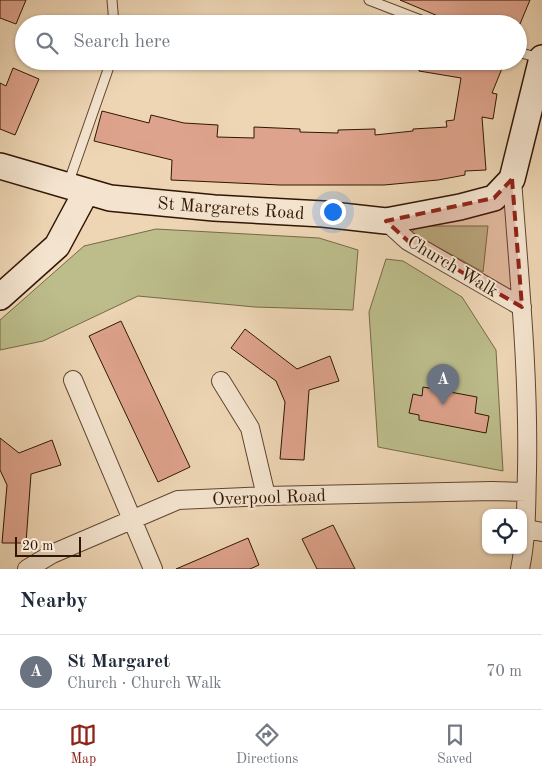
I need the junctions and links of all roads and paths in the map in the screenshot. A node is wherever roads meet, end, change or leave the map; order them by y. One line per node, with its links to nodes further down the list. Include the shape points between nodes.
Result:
1 (112, 0): 3 (lane)
2 (369, 0): 4 (lane)
3 (113, 15)
4 (408, 15)
5 (527, 55): 6 (lane)
6 (542, 59): 9 (street)
7 (109, 70): 10 (lane)
8 (0, 166): 10 (street, St Margarets Road)
9 (512, 180): 11 (street, St Margarets Road, via 494,198); 13 (street, Church Walk)
10 (77, 189): 11 (street, St Margarets Road, via 110,198); 12 (street, via 57,246)
11 (386, 221): 13 (street, Church Walk, via 408,241)
12 (0, 298)
13 (522, 307): 16 (street, Church Walk, via 528,430)
14 (73, 380): 18 (street)
15 (221, 381): 17 (street, via 250,428)
16 (526, 492): 17 (street, Overpool Road); 19 (street, Church Walk)
17 (266, 496): 18 (street, Overpool Road, via 178,500)
18 (132, 519): 20 (street, Overpool Road, via 52,554); 21 (street)
19 (534, 530): 22 (street, Church Walk)
20 (27, 569)
21 (153, 569)
22 (520, 569)

